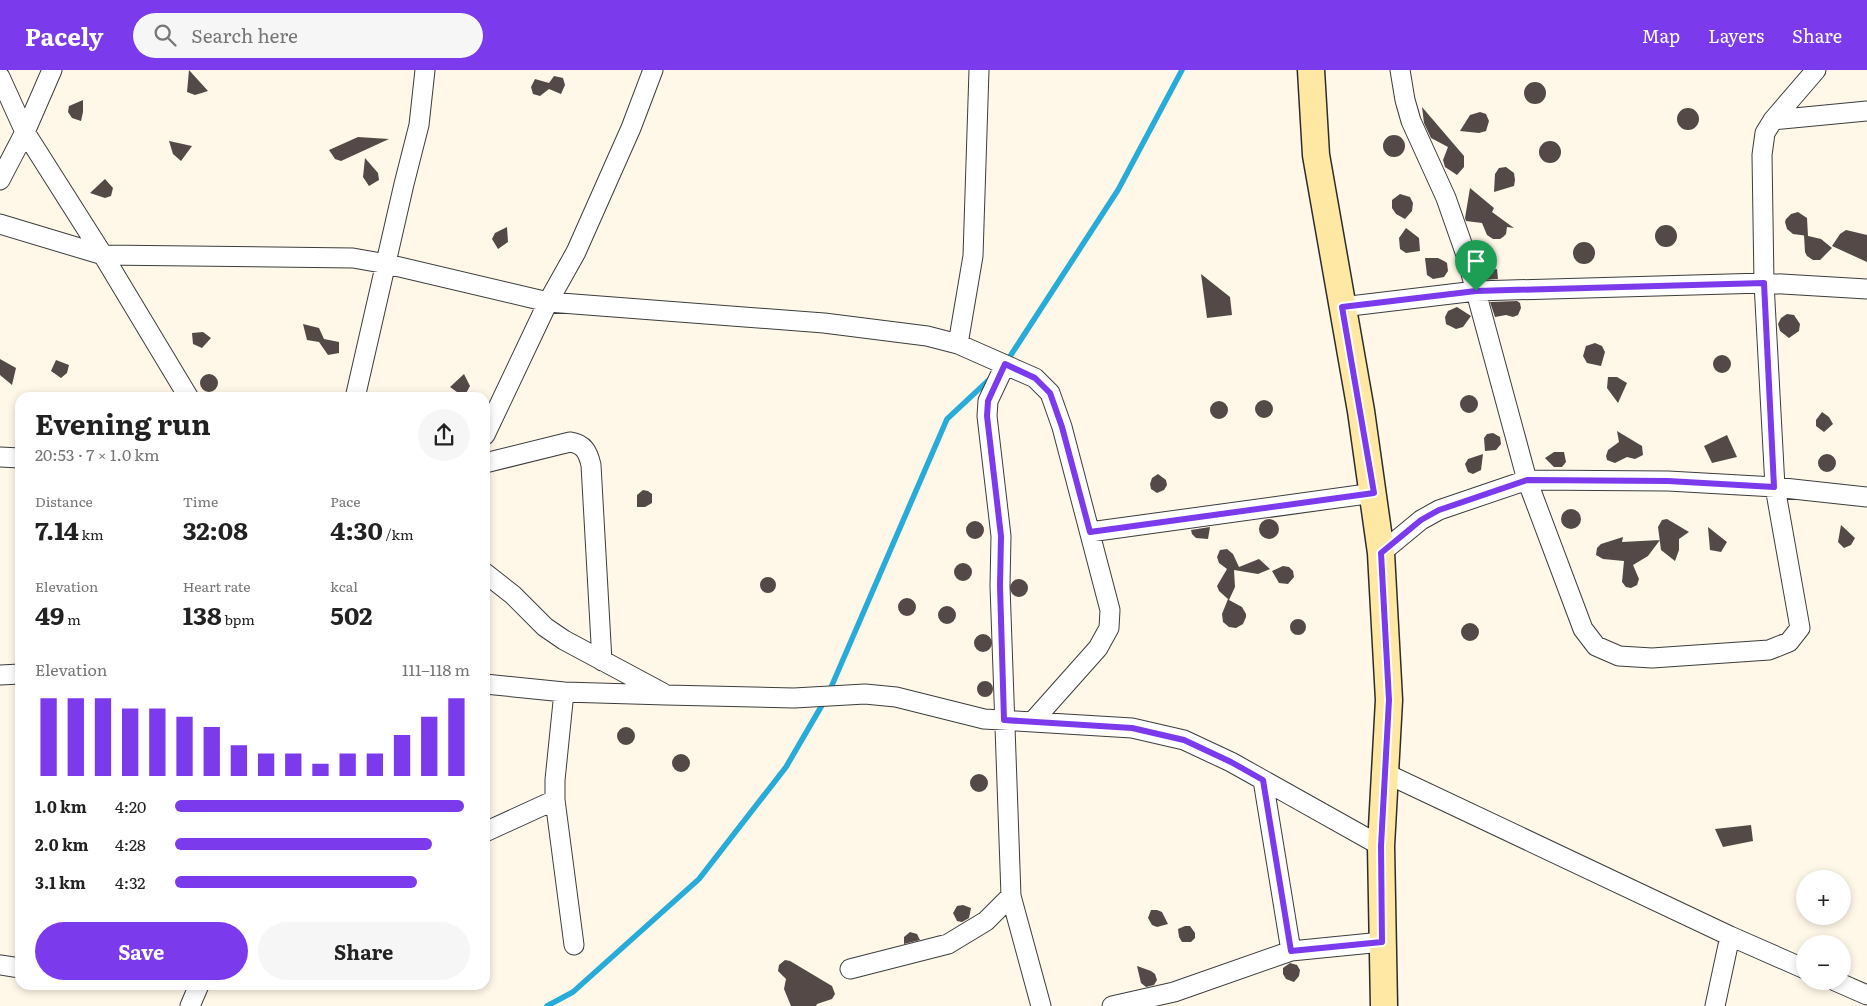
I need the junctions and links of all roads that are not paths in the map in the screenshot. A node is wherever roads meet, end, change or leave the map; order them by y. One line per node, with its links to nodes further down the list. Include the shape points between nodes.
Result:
1 (52, 70): 11 (street)
2 (425, 70): 15 (street, via 419,125)
3 (653, 70): 19 (street, via 576,252)
4 (979, 70): 21 (street, via 973,256)
5 (1311, 70): 20 (main road, via 1316,155)
6 (1400, 70): 18 (street, via 1411,121 1446,198)
7 (1814, 70): 10 (street)
8 (0, 77): 11 (street)
9 (1867, 111): 10 (street)
10 (1773, 120): 16 (street, via 1765,133 1762,155)
11 (25, 132): 12 (street); 14 (street)
12 (0, 180)
13 (0, 224): 14 (street)
14 (103, 255): 15 (street, via 353,258); 23 (street)
15 (387, 264): 19 (street); 24 (street)
16 (1764, 283): 17 (street); 18 (street); 30 (street)
17 (1867, 289)
18 (1476, 291): 20 (street); 29 (street)
19 (548, 302): 21 (street, via 824,323 927,336); 25 (street)
20 (1342, 307): 31 (main road)
21 (958, 344): 22 (street)
22 (1005, 364): 33 (street, via 1035,378 1050,393); 42 (street, via 988,401 987,416 1001,536)
23 (185, 392)
24 (356, 392)
25 (490, 424)
26 (0, 458): 27 (street)
27 (15, 458)
28 (490, 462): 36 (street, via 570,442 579,444 589,454)
29 (1527, 480): 30 (street, via 1668,481); 30 (street, via 1583,629 1596,646 1611,653 1652,658 1769,650 1789,642 1800,628); 34 (street, via 1439,510 1421,520)
30 (1774, 487): 32 (street)
31 (1374, 493): 33 (street); 34 (main road)
32 (1867, 497)
33 (1090, 532): 43 (street, via 1110,610 1109,628 1098,648)
34 (1381, 553): 44 (main road, via 1389,700)
35 (490, 578): 36 (street, via 545,627)
36 (602, 661): 41 (street)
37 (15, 674): 38 (street)
38 (0, 675)
39 (490, 685): 40 (street)
40 (564, 692): 41 (street); 46 (street)
41 (666, 695): 42 (street, via 794,698 865,694 896,697 970,716)
42 (1004, 720): 43 (street); 49 (street)
43 (1033, 721): 45 (street, via 1132,728 1184,740)
44 (1385, 774): 48 (main road); 50 (street)
45 (1263, 780): 48 (street); 53 (street)
46 (555, 800): 47 (street); 52 (street)
47 (490, 830)
48 (1381, 846): 51 (main road)
49 (1010, 896): 57 (street, via 986,920 948,944); 62 (street)
50 (1730, 936): 54 (street); 65 (street)
51 (1382, 942): 53 (street); 64 (main road)
52 (574, 945)
53 (1291, 951): 63 (street, via 1174,992)
54 (1796, 964)
55 (0, 965): 56 (street)
56 (15, 967)
57 (850, 969)
58 (1851, 988): 60 (street)
59 (197, 990): 61 (street)
60 (1867, 995)
61 (190, 1006)
62 (1041, 1006)
63 (1112, 1006)
64 (1384, 1006)
65 (1715, 1006)

